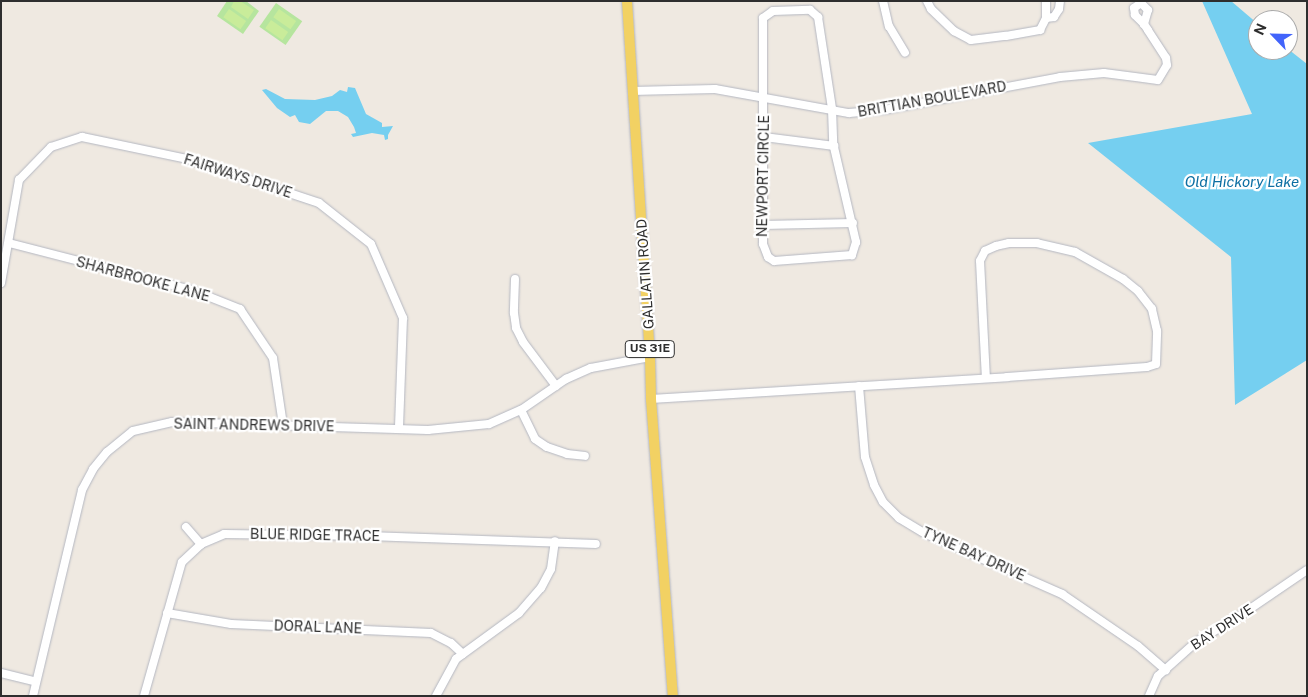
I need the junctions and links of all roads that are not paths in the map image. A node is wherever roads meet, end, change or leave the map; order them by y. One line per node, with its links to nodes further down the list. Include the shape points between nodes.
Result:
1 (627, 1): 9 (main road, GALLATIN ROAD / US 31E)
2 (883, 1): 8 (street, via 890,26)
3 (927, 1): 6 (street, via 954,31 971,40 1040,30)
4 (1046, 1): 6 (street)
5 (1060, 1): 6 (street, via 1054,16)
6 (1046, 18)
7 (1144, 24): 11 (street, BRITTIAN BOULEVARD, via 1166,58 1166,68 1158,80 1104,73 1060,77 884,110 849,113)
8 (905, 53)
9 (632, 91): 10 (street, BRITTIAN BOULEVARD, via 714,90); 19 (main road, GALLATIN ROAD / US 31E)
10 (764, 100): 11 (street, BRITTIAN BOULEVARD); 11 (street, NEWPORT CIRCLE, via 763,18 773,12 810,10 818,16); 12 (street, NEWPORT CIRCLE)
11 (832, 109): 13 (street, NEWPORT CIRCLE)
12 (764, 137): 13 (street); 15 (street, NEWPORT CIRCLE)
13 (834, 146): 14 (street, NEWPORT CIRCLE)
14 (853, 223): 15 (street); 15 (street, NEWPORT CIRCLE, via 856,242 852,255 774,261 768,257 762,244)
15 (763, 225)
16 (9, 243): 18 (street, FAIRWAYS DRIVE); 25 (street, SHARBROOKE LANE, via 192,290 240,309 273,358); 26 (street, FAIRWAYS DRIVE, via 19,180 51,147 82,137 187,159 319,203 371,244 403,318)
17 (515, 279): 21 (street, via 516,328)
18 (1, 283)
19 (650, 357): 21 (street, SAINT ANDREWS DRIVE, via 591,368); 23 (main road, GALLATIN ROAD / US 31E)
20 (986, 378): 20 (street, via 980,261 985,252 1009,243 1037,243 1075,252 1124,279 1152,309 1157,331 1156,364); 22 (street)
21 (556, 386): 24 (street, SAINT ANDREWS DRIVE)
22 (859, 386): 23 (street); 35 (street, TYNE BAY DRIVE, via 865,457 883,502 899,518 926,534 1062,594 1138,646)
23 (651, 399): 41 (main road, GALLATIN ROAD / US 31E)
24 (521, 410): 26 (street, SAINT ANDREWS DRIVE, via 488,424 428,430); 27 (street, via 534,439 567,454)
25 (283, 425): 26 (street, SAINT ANDREWS DRIVE); 37 (street, SAINT ANDREWS DRIVE, via 172,422 134,431 107,452 82,490)
26 (399, 429)
27 (585, 456)
28 (186, 527): 30 (street)
29 (555, 541): 30 (street, BLUE RIDGE TRACE, via 224,534); 31 (street, BLUE RIDGE TRACE); 34 (street, via 551,569 541,588 519,613)
30 (201, 544): 33 (street, BLUE RIDGE TRACE, via 182,562)
31 (596, 544)
32 (1307, 570): 35 (street, BAY DRIVE, via 1196,642)
33 (167, 613): 34 (street, DORAL LANE, via 231,624 432,633); 39 (street, BLUE RIDGE TRACE)
34 (463, 654): 40 (street, via 456,659)
35 (1166, 670): 42 (street, BAY DRIVE, via 1158,676)
36 (1, 673): 37 (street)
37 (36, 682): 38 (street, SAINT ANDREWS DRIVE)
38 (33, 696)
39 (144, 696)
40 (436, 696)
41 (673, 696)
42 (1149, 696)

